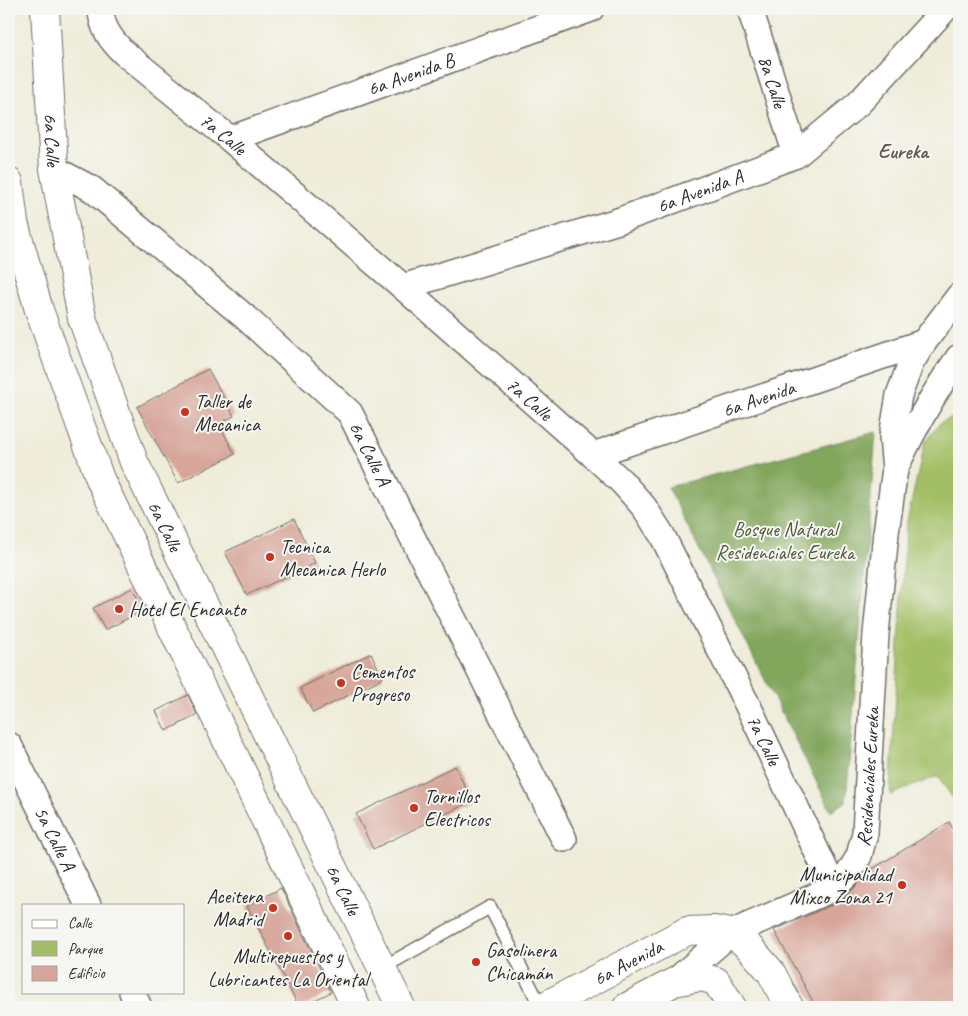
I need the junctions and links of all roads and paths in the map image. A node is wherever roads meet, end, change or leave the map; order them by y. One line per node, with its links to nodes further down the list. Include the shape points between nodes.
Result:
1 (45, 9): 8 (street, 6a Calle)
2 (101, 9): 6 (street, 7a Calle, via 101,17 113,42)
3 (591, 9): 6 (street, 6a Avenida B)
4 (750, 9): 7 (street, 8a Calle)
5 (945, 9): 7 (street, 6a Avenida A, via 858,104)
6 (230, 139): 11 (street, 7a Calle)
7 (796, 155): 11 (street, 6a Avenida A, via 618,221)
8 (54, 169): 18 (street, 6a Calle A, via 92,189 245,317 350,413); 22 (street, 6a Calle, via 82,318 134,462)
9 (9, 182): 10 (street, 6a Calle)
10 (11, 224): 26 (street, 6a Calle, via 100,479)
11 (403, 287): 15 (street, 7a Calle)
12 (959, 296): 13 (street)
13 (924, 342): 15 (street, 6a Avenida); 16 (street, via 899,395 892,437)
14 (955, 374): 16 (street, via 908,442)
15 (593, 455): 19 (street, 7a Calle, via 644,507 662,535 752,714)
16 (895, 469): 19 (street, Residenciales Eureka, via 880,586 865,833 859,856 849,873)
17 (9, 745): 20 (street, 5a Calle A)
18 (564, 839)
19 (834, 888): 21 (street, Residenciales Eureka)
20 (88, 904)
21 (731, 933): 23 (street, Residenciales Eureka); 28 (street, 6a Avenida, via 714,930 688,932); 31 (street, via 749,947 770,972)
22 (382, 968): 27 (street, 6a Calle); 28 (lane, via 490,907)
23 (687, 980): 29 (street, 6a Avenida); 30 (street, via 716,981)
24 (133, 994): 25 (street)
25 (139, 1007)
26 (356, 1007)
27 (402, 1007)
28 (542, 1007)
29 (627, 1007)
30 (732, 1007)
31 (789, 1007)

